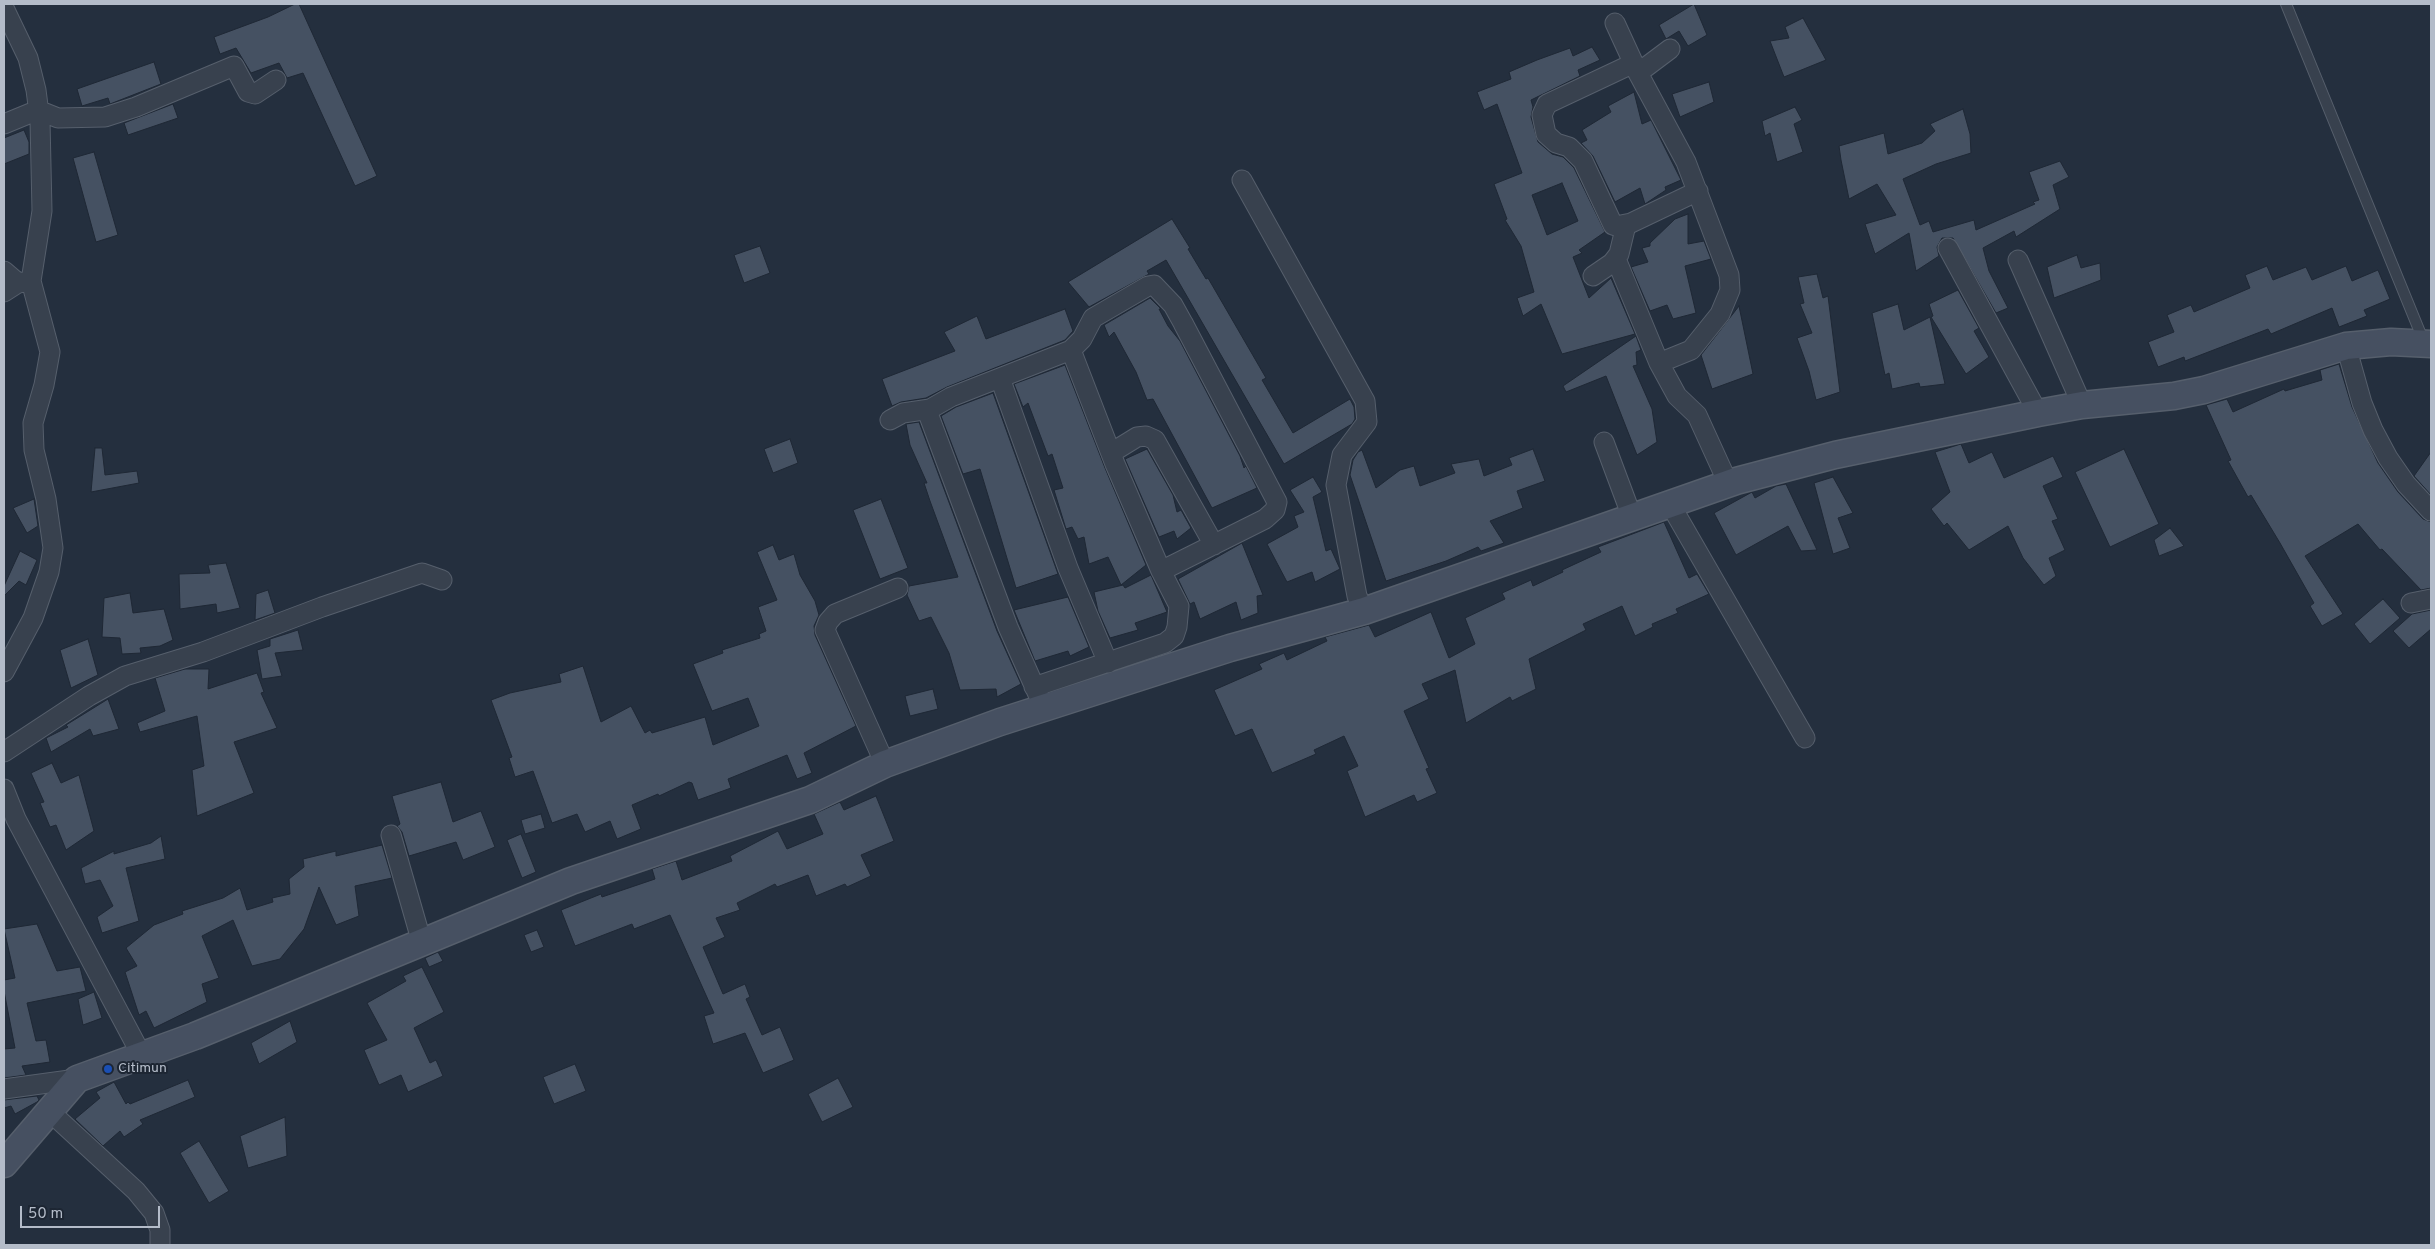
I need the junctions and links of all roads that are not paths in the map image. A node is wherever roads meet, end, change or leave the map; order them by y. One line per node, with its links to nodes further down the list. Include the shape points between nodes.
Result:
1 (2286, 4): 17 (lane)
2 (4, 8): 7 (street, via 28,58)
3 (1616, 23): 5 (street)
4 (1670, 49): 5 (street)
5 (1636, 68): 10 (street); 11 (street, via 1554,100 1547,104 1542,114 1546,134 1554,142 1569,147 1583,161 1613,224 1619,227)
6 (276, 80): 7 (street, via 255,94 248,92 234,66 136,107 106,116 58,118)
7 (38, 110): 8 (street); 16 (street, via 42,211)
8 (4, 124)
9 (1242, 180): 38 (street, via 1365,401 1367,422 1342,454 1336,485 1357,596)
10 (1698, 191): 11 (street); 20 (street, via 1729,275 1730,290 1720,314 1691,350)
11 (1626, 225): 13 (street, via 1623,246)
12 (1948, 248): 24 (street)
13 (1616, 259): 15 (street); 20 (street)
14 (2018, 260): 22 (street)
15 (1593, 276)
16 (14, 282): 40 (street, via 50,352 33,423 34,450 53,548 49,572 32,618)
17 (2428, 343): 18 (street)
18 (2346, 346): 22 (street, via 2204,390); 30 (street, via 2373,430 2406,484)
19 (1071, 350): 21 (street); 27 (street); 32 (street, via 1082,339 1094,318 1148,286 1156,286 1172,305 1277,502 1275,510 1265,520)
20 (1659, 363): 28 (street, via 1677,396 1697,415)
21 (1000, 378): 23 (street, via 950,397); 39 (street, via 1068,568)
22 (2082, 405): 24 (street)
23 (930, 409): 25 (street, via 903,413); 41 (street, via 929,416 1008,627)
24 (2038, 413): 28 (street, via 1835,455)
25 (890, 420)
26 (1604, 442): 31 (street)
27 (1111, 453): 32 (street, via 1137,437 1155,440); 33 (street)
28 (1728, 483): 29 (street)
29 (1670, 504): 31 (street); 42 (street)
30 (2431, 512)
31 (1632, 517): 38 (street)
32 (1214, 545): 33 (street)
33 (1161, 571): 39 (street, via 1179,606 1174,636 1165,644)
34 (442, 580): 43 (street, via 422,573 203,652 125,676)
35 (898, 588): 44 (street, via 835,614 825,630)
36 (2431, 599): 37 (street)
37 (2411, 603)
38 (1364, 611): 41 (street)
39 (1108, 663): 41 (street)
40 (4, 672)
41 (1039, 698): 44 (street)
42 (1805, 738)
43 (4, 752)
44 (885, 764): 47 (street, via 810,800 571,881)
45 (4, 789): 48 (street, via 16,819)
46 (391, 835): 47 (street)
47 (422, 943): 48 (street)
48 (142, 1056): 49 (street)
49 (77, 1079): 50 (street); 51 (street)
50 (4, 1089)
51 (48, 1110): 52 (street); 53 (street, via 136,1191 154,1213 160,1230)
52 (4, 1164)
53 (160, 1245)

